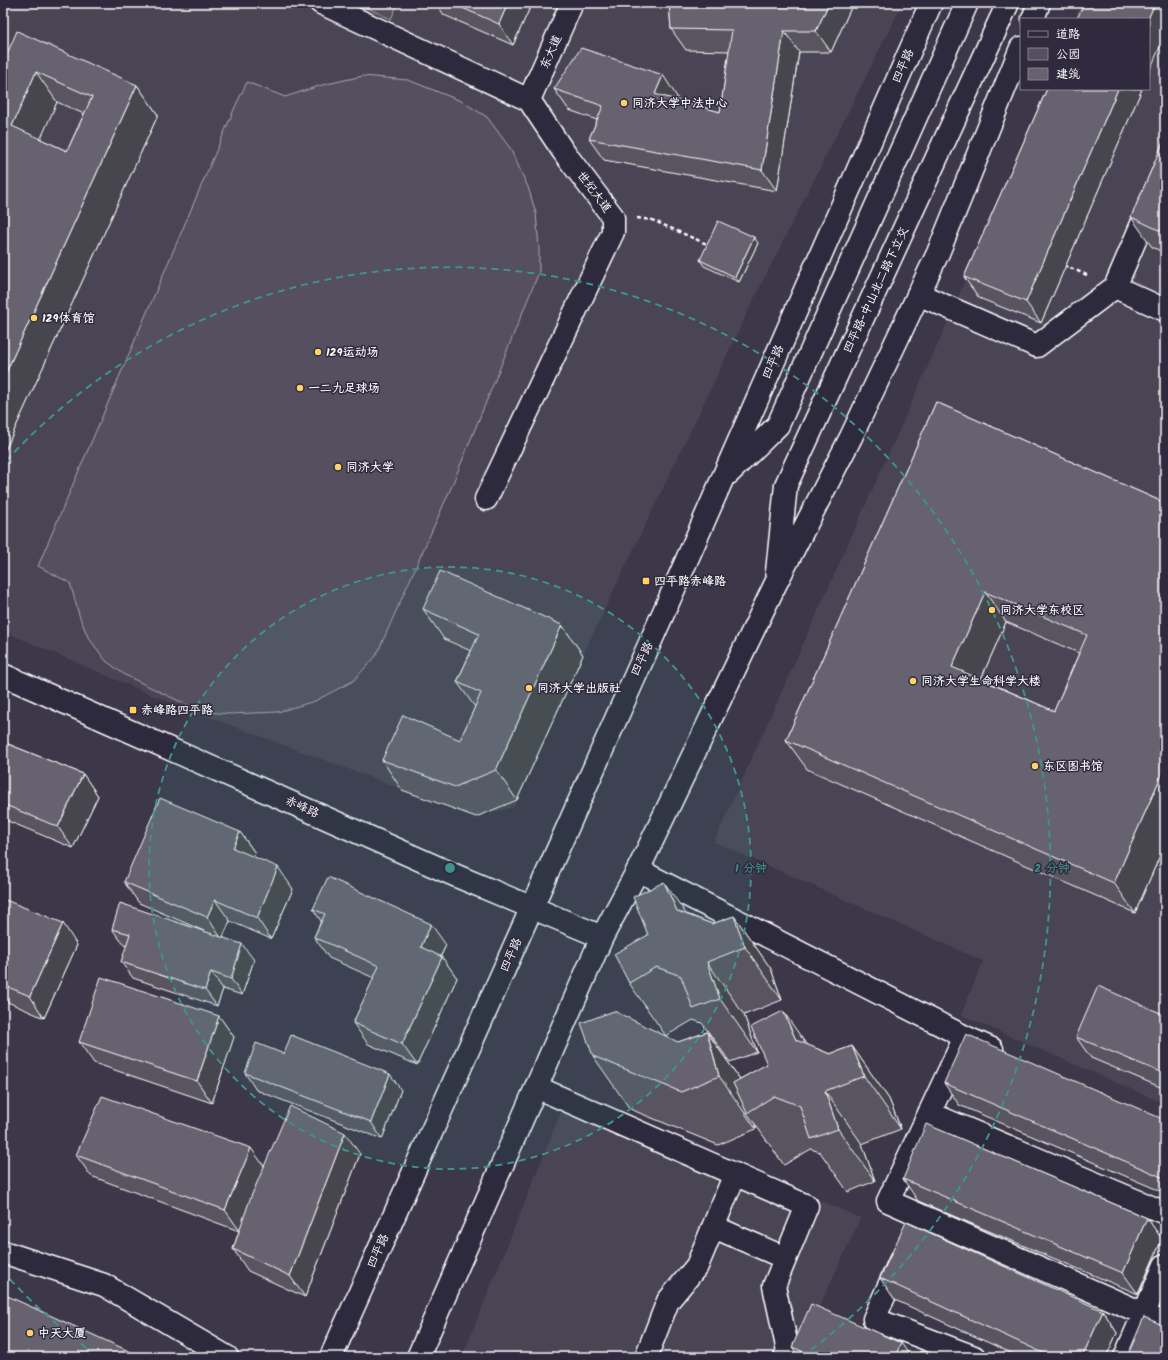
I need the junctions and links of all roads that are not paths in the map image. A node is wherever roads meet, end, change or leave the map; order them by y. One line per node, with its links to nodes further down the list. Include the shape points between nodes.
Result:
1 (321, 3): 9 (main road)
2 (572, 3): 9 (main road, 东大道)
3 (931, 3): 14 (main road, 四平路)
4 (967, 3): 14 (main road, via 778,425)
5 (1008, 3): 16 (main road, 四平路-中山北二路下立交, via 786,485)
6 (1039, 3): 7 (main road)
7 (1033, 18)
8 (1020, 50): 12 (main road, via 938,253)
9 (529, 100): 15 (main road, 世纪大道, via 563,151 613,217 613,232)
10 (1165, 170): 11 (main road)
11 (1115, 287): 12 (main road, via 1036,346); 13 (main road)
12 (918, 294): 16 (main road, via 851,437)
13 (1165, 310)
14 (721, 481): 19 (main road, 四平路)
15 (486, 499)
16 (775, 585): 18 (main road)
17 (3, 675): 19 (main road, 赤峰路)
18 (638, 870): 20 (main road); 21 (main road)
19 (532, 908): 20 (main road, 赤峰路); 36 (main road, 四平路)
20 (602, 938): 23 (main road)
21 (965, 1037): 22 (main road); 24 (main road)
22 (1008, 1056)
23 (536, 1087): 25 (main road); 34 (main road)
24 (930, 1113): 26 (main road); 27 (main road, via 888,1201)
25 (735, 1174): 28 (main road); 30 (main road, via 807,1206)
26 (1165, 1213)
27 (920, 1215): 32 (main road); 39 (main road, via 874,1319)
28 (714, 1227): 30 (main road); 37 (main road, via 698,1266 668,1301)
29 (3, 1252): 35 (main road, via 104,1285)
30 (785, 1258): 38 (main road, via 774,1286 788,1351)
31 (1165, 1265): 32 (main road)
32 (1144, 1314): 33 (main road); 40 (main road)
33 (1165, 1323)
34 (418, 1355)
35 (227, 1357)
36 (331, 1357)
37 (646, 1357)
38 (785, 1357)
39 (974, 1357)
40 (1125, 1357)

